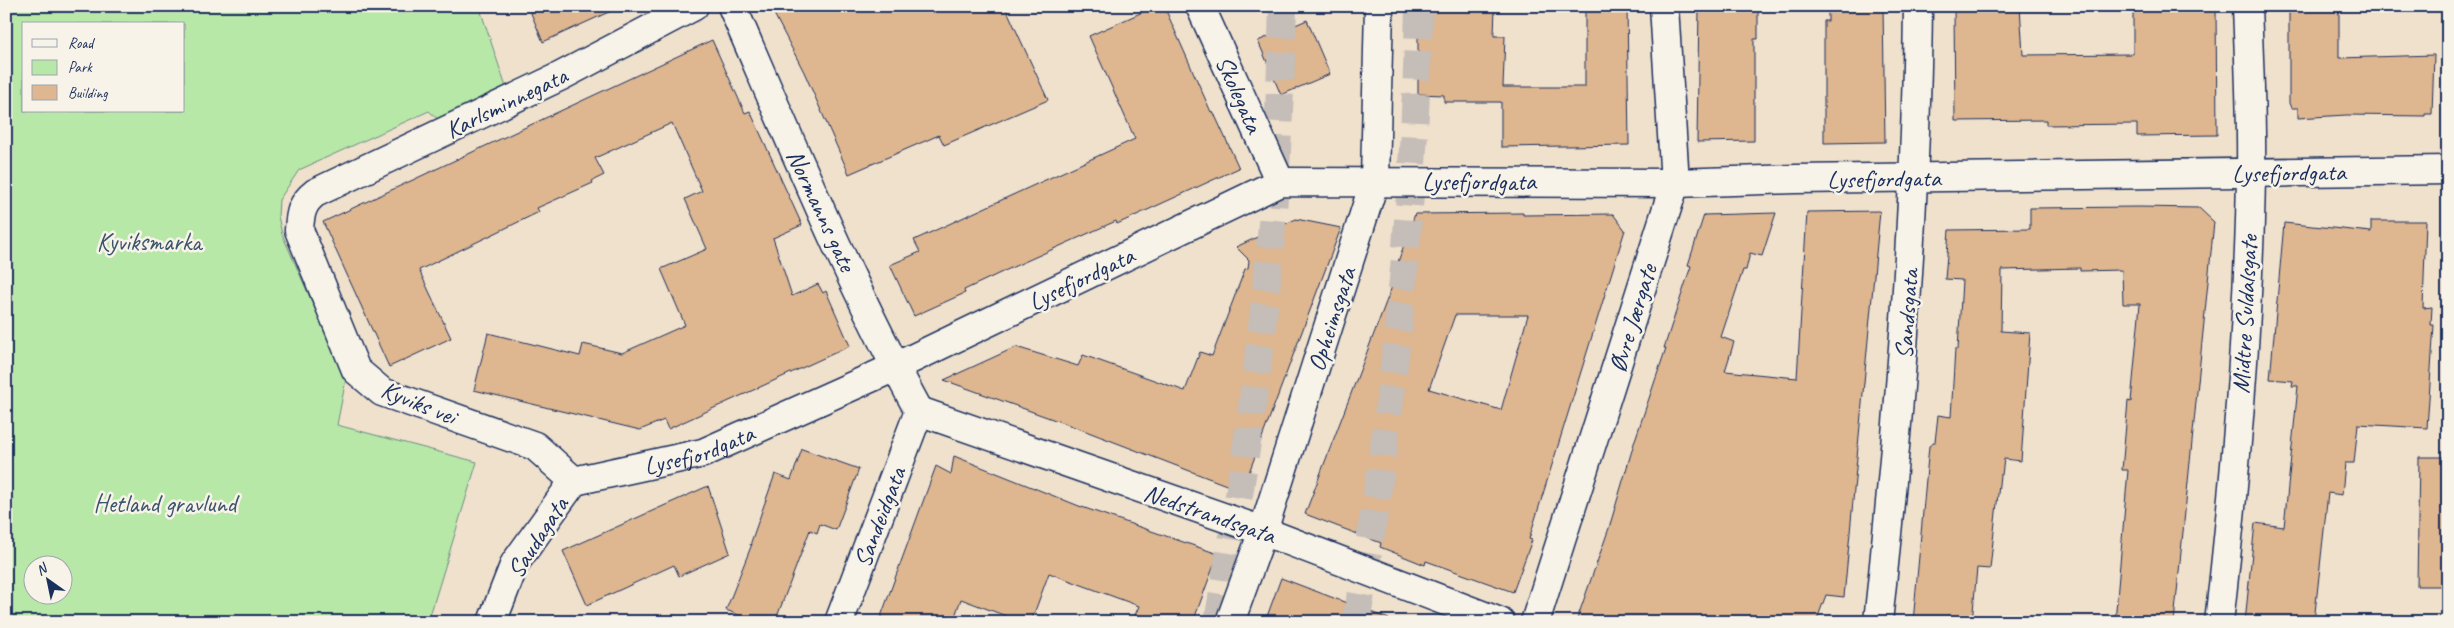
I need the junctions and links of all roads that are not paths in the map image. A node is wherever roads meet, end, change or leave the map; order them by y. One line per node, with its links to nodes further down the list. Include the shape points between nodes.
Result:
1 (694, 6): 14 (street, Karlsminnegata, via 561,76)
2 (732, 6): 15 (street, Normanns gate, via 805,174)
3 (1200, 6): 12 (street, Skolegata)
4 (1379, 6): 11 (street, Opheimsgata)
5 (1664, 6): 13 (street, Øvre Jærgate)
6 (1918, 6): 10 (street, Sandsgata)
7 (2247, 6): 9 (street, Midtre Suldalsgate)
8 (2448, 170): 9 (street, Lysefjordgata)
9 (2251, 172): 10 (street, Lysefjordgata); 25 (street, Midtre Suldalsgate, via 2244,340 2230,528)
10 (1912, 178): 13 (street, Lysefjordgata); 24 (street, Sandsgata, via 1909,278 1897,443)
11 (1376, 180): 12 (street, Lysefjordgata); 13 (street, Lysefjordgata); 18 (street, Opheimsgata)
12 (1280, 182): 15 (street, Lysefjordgata)
13 (1675, 183): 23 (street, Øvre Jærgate)
14 (315, 193): 17 (street, Kyviks vei, via 304,201 299,230 356,370 382,392 535,446)
15 (895, 367): 16 (street, Normanns gate); 17 (street, Lysefjordgata, via 702,453)
16 (918, 411): 18 (street, Nedstrandsgata); 20 (street, Sandeidgata)
17 (574, 480): 19 (street, Saudagata, via 515,563)
18 (1263, 531): 21 (street, Opheimsgata); 22 (street, Nedstrandsgata)
19 (492, 622)
20 (839, 622)
21 (1230, 622)
22 (1500, 622)
23 (1535, 622)
24 (1878, 622)
25 (2219, 622)

